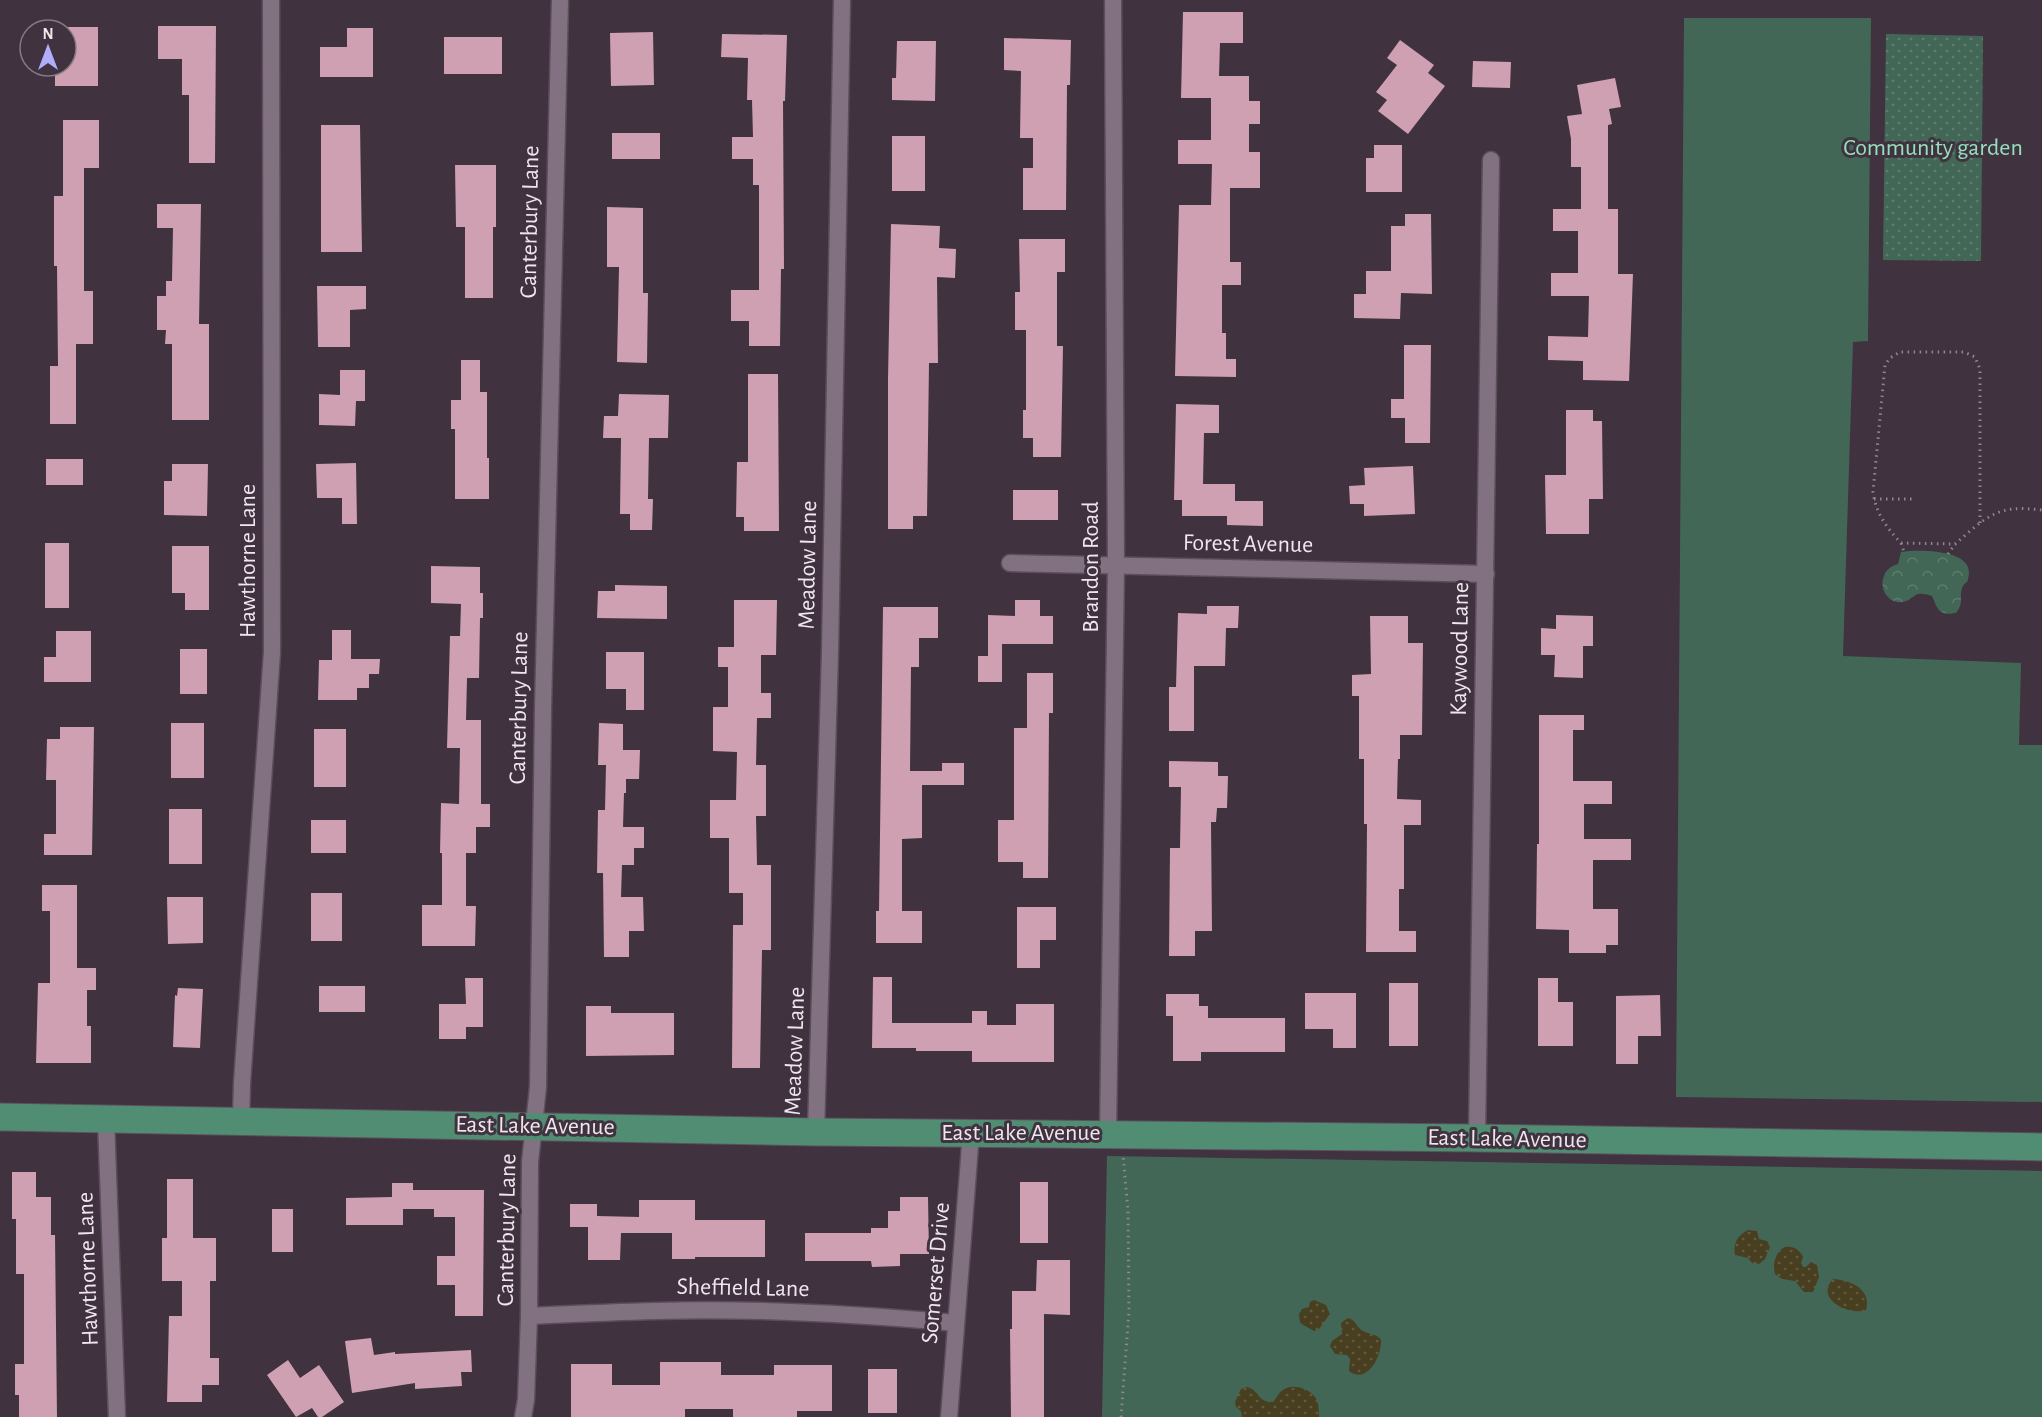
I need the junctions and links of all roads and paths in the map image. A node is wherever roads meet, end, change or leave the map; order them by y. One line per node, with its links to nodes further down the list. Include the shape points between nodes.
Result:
1 (271, 0): 19 (street, Hawthorne Lane, via 272,652)
2 (560, 0): 20 (street, Canterbury Lane)
3 (842, 0): 21 (street, Meadow Lane)
4 (1113, 0): 15 (street, Brandon Road)
5 (1491, 160): 16 (street, Kaywood Lane)
6 (1874, 499): 7 (path); 9 (path, via 1885,364 1900,352 1964,352 1975,357 1980,369); 10 (path, via 1885,526)
7 (1913, 499)
8 (2042, 510): 9 (path, via 2012,509)
9 (1980, 523): 11 (path)
10 (1901, 543): 11 (path); 12 (path)
11 (1955, 544): 13 (path)
12 (1904, 552)
13 (1948, 554)
14 (1010, 563): 15 (street, Forest Avenue)
15 (1116, 565): 16 (street, Forest Avenue); 23 (street, Brandon Road)
16 (1486, 574): 24 (street, Kaywood Lane)
17 (0, 1117): 18 (main road, East Lake Avenue)
18 (106, 1120): 19 (main road, East Lake Avenue); 28 (street, Hawthorne Lane)
19 (241, 1120): 20 (main road, East Lake Avenue)
20 (535, 1126): 21 (main road, East Lake Avenue); 26 (street, Canterbury Lane, via 530,1162)
21 (816, 1132): 22 (main road, East Lake Avenue)
22 (971, 1133): 23 (main road, East Lake Avenue); 27 (street, Somerset Drive)
23 (1114, 1134): 24 (main road, East Lake Avenue); 31 (path, via 1128,1211 1129,1311)
24 (1477, 1138): 25 (main road, East Lake Avenue)
25 (2042, 1147)
26 (529, 1316): 27 (street, Sheffield Lane, via 740,1311); 29 (street, Canterbury Lane)
27 (956, 1323): 30 (street, Somerset Drive)
28 (117, 1417)
29 (523, 1417)
30 (949, 1417)
31 (1121, 1417)

